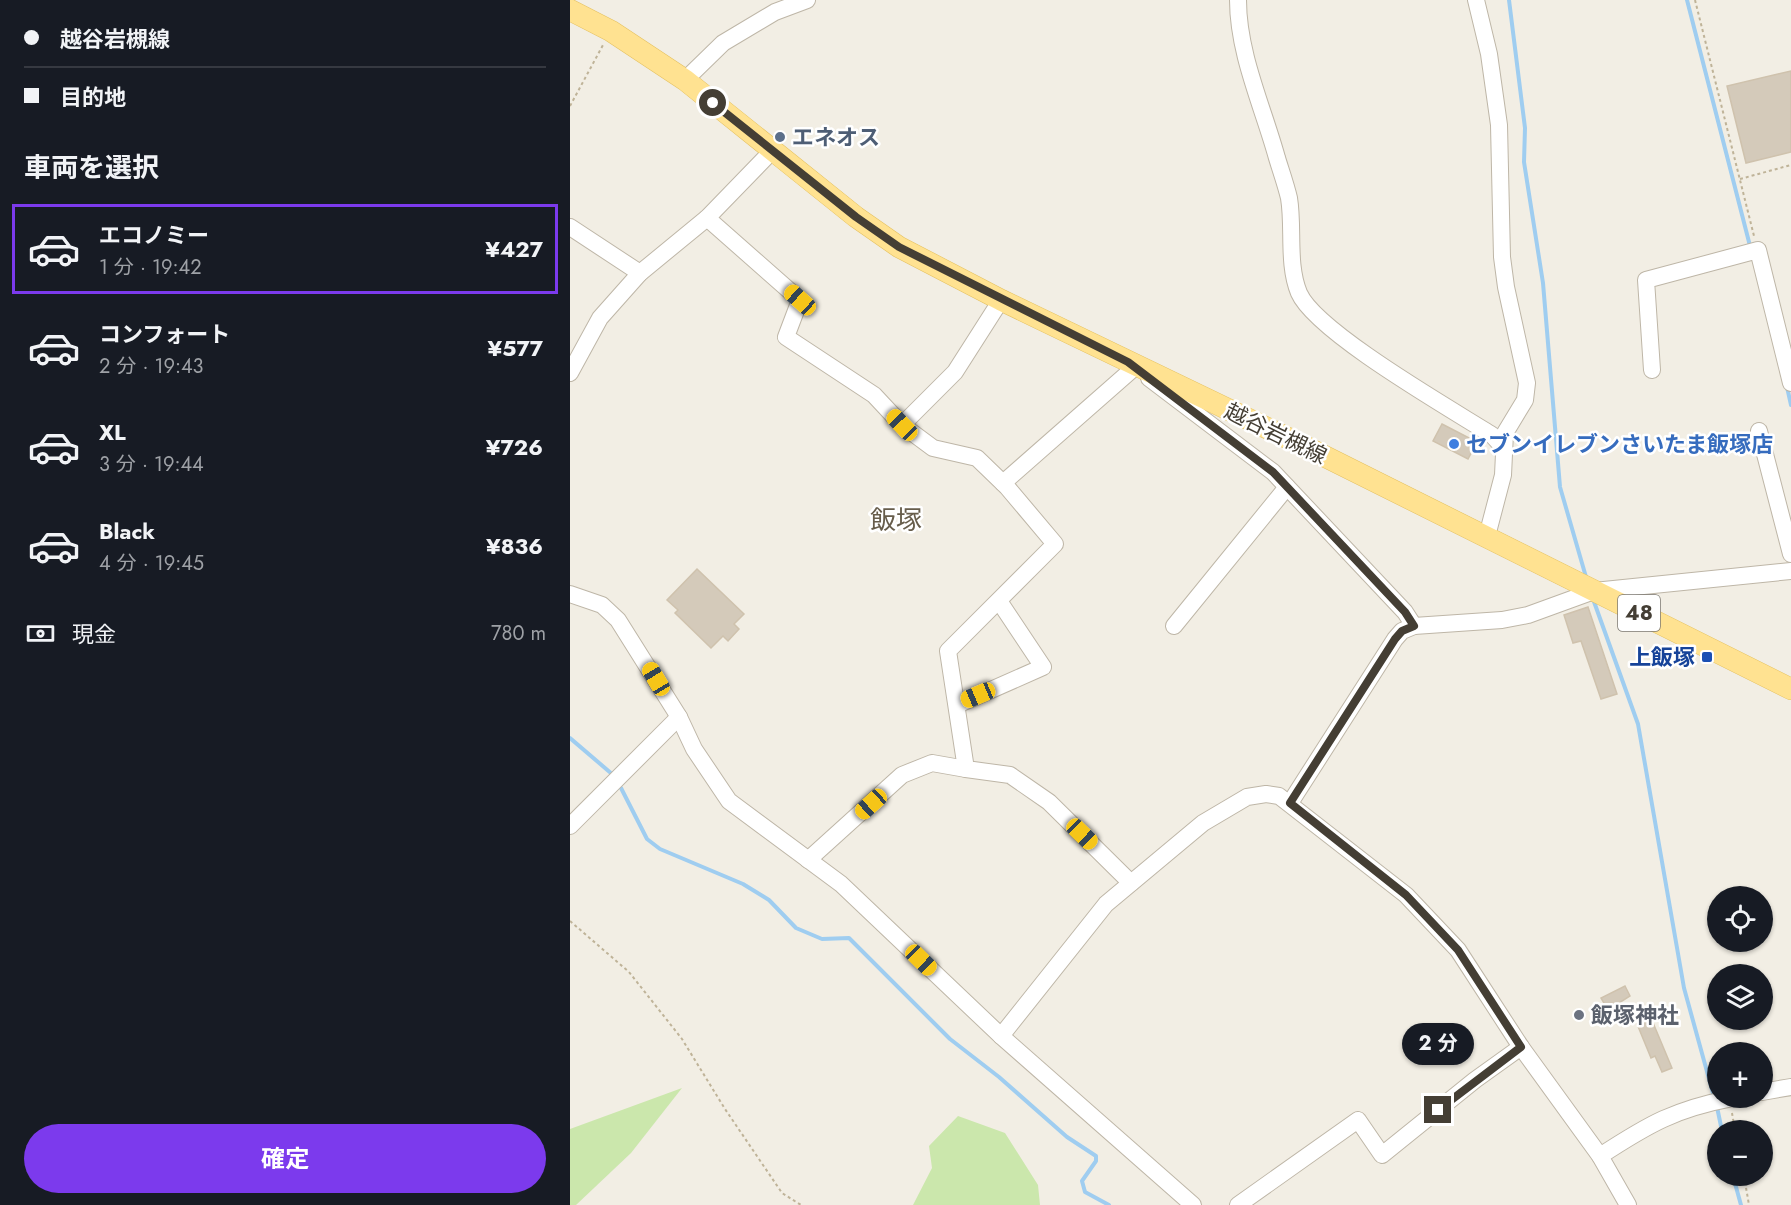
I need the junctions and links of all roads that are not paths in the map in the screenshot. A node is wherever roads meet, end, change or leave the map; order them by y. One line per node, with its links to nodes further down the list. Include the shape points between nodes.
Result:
1 (807, 0): 5 (street, via 775,12 723,43)
2 (1238, 0): 17 (street, via 1247,56 1289,197 1299,294 1326,325 1492,435)
3 (1476, 0): 17 (street, via 1499,126 1504,277 1527,383 1525,400 1505,433)
4 (570, 10): 5 (main road, 越谷岩槻線 / 48, via 611,31)
5 (685, 80): 6 (main road, 越谷岩槻線 / 48)
6 (773, 150): 7 (street); 10 (main road, 越谷岩槻線 / 48, via 899,247)
7 (707, 218): 9 (street); 15 (street, via 800,300 786,337 873,395)
8 (570, 227): 9 (street)
9 (640, 273): 13 (street, via 600,318)
10 (1001, 300): 11 (main road, 越谷岩槻線 / 48); 15 (street, via 955,372)
11 (1131, 364): 18 (street); 19 (street, via 1273,472); 20 (main road, 越谷岩槻線 / 48)
12 (1652, 369): 14 (street, via 1646,280 1758,250)
13 (570, 373)
14 (1790, 378)
15 (902, 425): 18 (street, via 933,448 977,458)
16 (1760, 431): 21 (street)
17 (1503, 447): 20 (street, via 1503,475)
18 (1003, 483): 25 (street, via 1055,544)
19 (1287, 487): 26 (street); 27 (street)
20 (1487, 536): 23 (main road, 越谷岩槻線 / 48)
21 (1791, 554)
22 (1791, 571): 23 (street)
23 (1594, 591): 27 (street, via 1528,615); 28 (main road, 越谷岩槻線 / 48)
24 (570, 594): 30 (street, via 602,605 618,620)
25 (999, 601): 29 (street, via 948,651); 29 (street, via 1043,667)
26 (1174, 626)
27 (1414, 626): 32 (street, via 1395,639)
28 (1791, 689)
29 (957, 705): 31 (street)
30 (679, 717): 33 (street); 34 (street, via 694,750 729,801)
31 (966, 769): 34 (street, via 932,763 902,775); 35 (street, via 1010,775 1049,802)
32 (1290, 803): 35 (street, via 1279,796 1247,796 1203,823); 37 (street, via 1406,895 1458,950)
33 (570, 826)
34 (808, 860): 36 (street, via 841,884)
35 (1131, 883): 36 (street, via 1106,904)
36 (1001, 1036): 42 (street)
37 (1521, 1047): 41 (street); 43 (street, via 1382,1155 1358,1120)
38 (1791, 1087): 39 (street)
39 (1773, 1090)
40 (1707, 1103): 41 (street, via 1654,1122)
41 (1600, 1156): 44 (street)
42 (1193, 1205)
43 (1238, 1205)
44 (1628, 1205)

